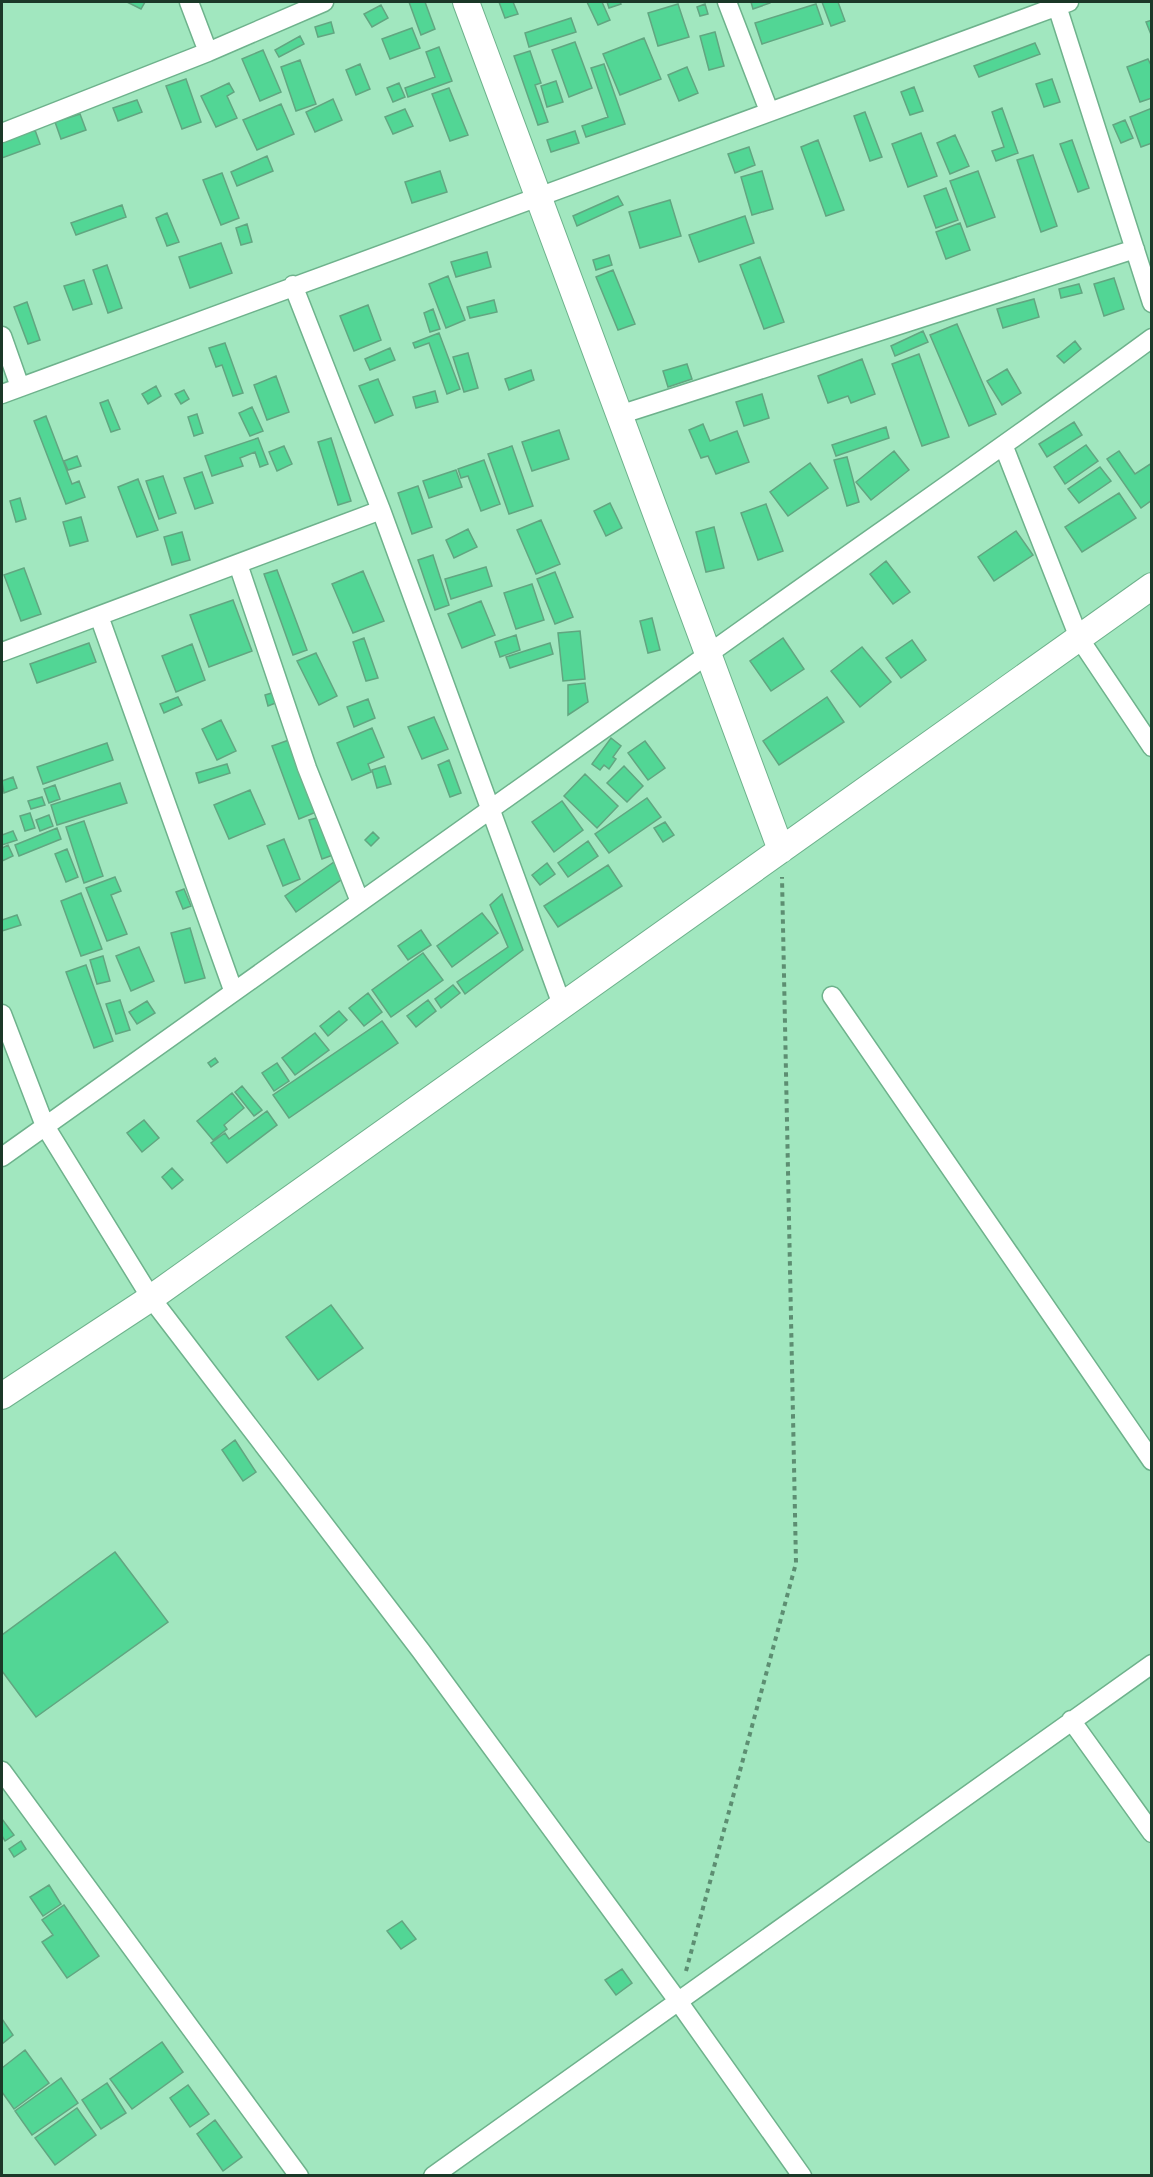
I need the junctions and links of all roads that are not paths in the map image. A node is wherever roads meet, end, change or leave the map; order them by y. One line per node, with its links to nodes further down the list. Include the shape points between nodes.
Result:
1 (189, 2): 6 (street)
2 (324, 2): 6 (street)
3 (466, 2): 9 (street)
4 (727, 2): 7 (street)
5 (1063, 4): 7 (street); 10 (street)
6 (208, 52): 8 (street)
7 (769, 111): 9 (street)
8 (2, 133)
9 (538, 197): 11 (street); 17 (street)
10 (1135, 249): 12 (street); 17 (street)
11 (293, 285): 15 (street); 19 (street)
12 (1152, 303)
13 (2, 336): 15 (street)
14 (1152, 338): 18 (street)
15 (20, 387): 16 (street)
16 (2, 394)
17 (618, 415): 25 (street)
18 (1004, 447): 23 (street); 25 (street)
19 (381, 510): 20 (street); 27 (street)
20 (238, 564): 22 (street); 29 (street, via 307,768)
21 (1152, 586): 23 (street)
22 (99, 616): 24 (street); 30 (street)
23 (1079, 638): 26 (street); 28 (street)
24 (2, 652)
25 (708, 654): 27 (street); 28 (street)
26 (1152, 747)
27 (490, 812): 29 (street); 32 (street)
28 (782, 850): 32 (street)
29 (360, 902): 30 (street)
30 (233, 990): 34 (street)
31 (832, 996): 38 (street)
32 (562, 1005): 36 (street)
33 (2, 1014): 34 (street)
34 (45, 1126): 35 (street); 36 (street)
35 (2, 1157)
36 (151, 1298): 37 (street); 43 (street, via 421,1651)
37 (2, 1396)
38 (1152, 1461)
39 (1152, 1664): 40 (street)
40 (1071, 1720): 42 (street); 43 (street)
41 (2, 1771): 44 (street)
42 (1152, 1833)
43 (678, 2001): 45 (street); 46 (street)
44 (299, 2175)
45 (433, 2175)
46 (802, 2175)

